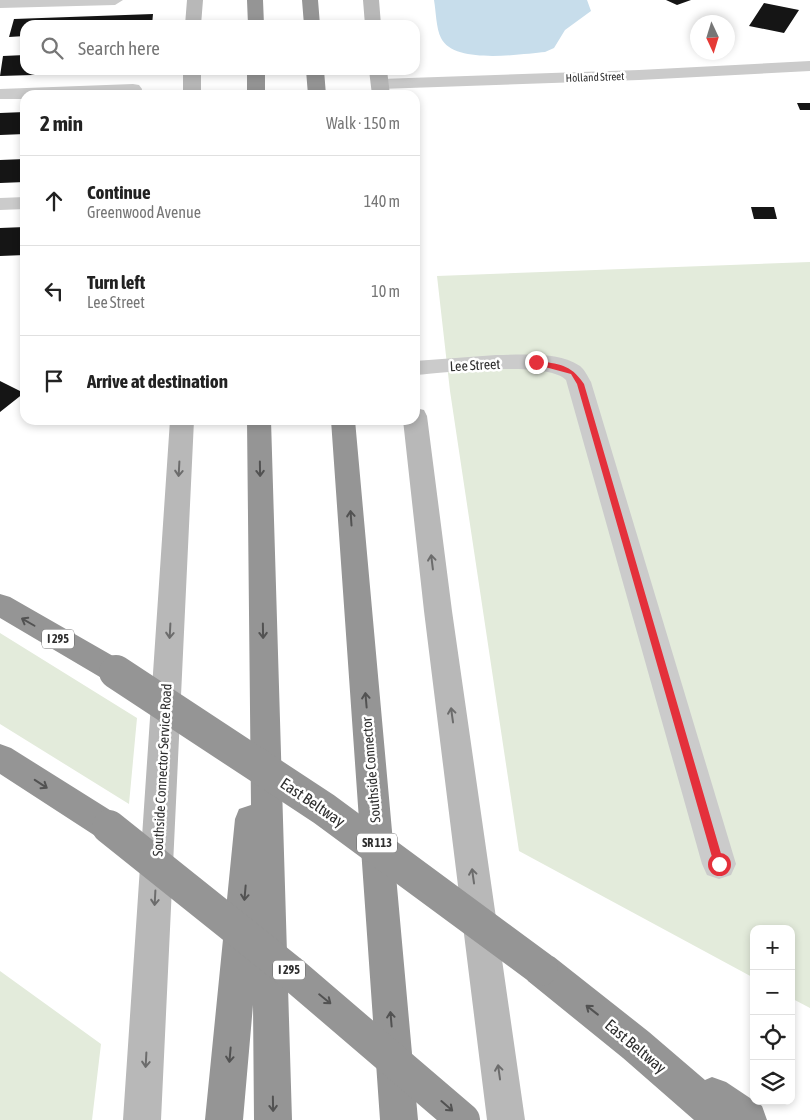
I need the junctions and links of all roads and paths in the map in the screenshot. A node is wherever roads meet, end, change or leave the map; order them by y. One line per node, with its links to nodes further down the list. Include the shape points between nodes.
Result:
1 (115, 0): 5 (street)
2 (195, 0): 7 (street)
3 (310, 0): 8 (highway)
4 (371, 0): 9 (street)
5 (75, 1): 6 (street)
6 (0, 3)
7 (193, 20)
8 (312, 20)
9 (373, 20)
10 (810, 66): 14 (street, Holland Street)
11 (192, 75): 17 (street)
12 (256, 75): 18 (highway)
13 (315, 75): 19 (highway)
14 (379, 83)
15 (106, 90): 16 (street)
16 (133, 90)
17 (192, 90)
18 (256, 90)
19 (317, 90)
20 (20, 93): 21 (street)
21 (0, 94)
22 (0, 204): 23 (street)
23 (20, 204)
24 (420, 368): 32 (street, Lee Street, via 536,362 573,372 580,384)
25 (182, 425): 34 (street, Southside Connector Service Road, one-way to 34)
26 (259, 425): 30 (highway, one-way to 30)
27 (343, 425): 37 (highway, Southside Connector / SR 113, one-way to 27)
28 (416, 425): 39 (street, one-way to 28)
29 (0, 606): 33 (highway, East Beltway / I 295, one-way to 29, bridge, via 540,969 324,809 116,672)
30 (264, 688): 35 (highway, one-way to 35); 36 (highway, one-way to 36)
31 (0, 757): 38 (highway, I 295, one-way to 38, bridge, via 109,827 218,911)
32 (719, 864)
33 (636, 1045): 40 (highway, East Beltway / I 295); 41 (highway)
34 (142, 1120)
35 (224, 1120)
36 (273, 1120)
37 (399, 1120)
38 (463, 1120)
39 (506, 1120)
40 (723, 1120)
41 (748, 1120)

